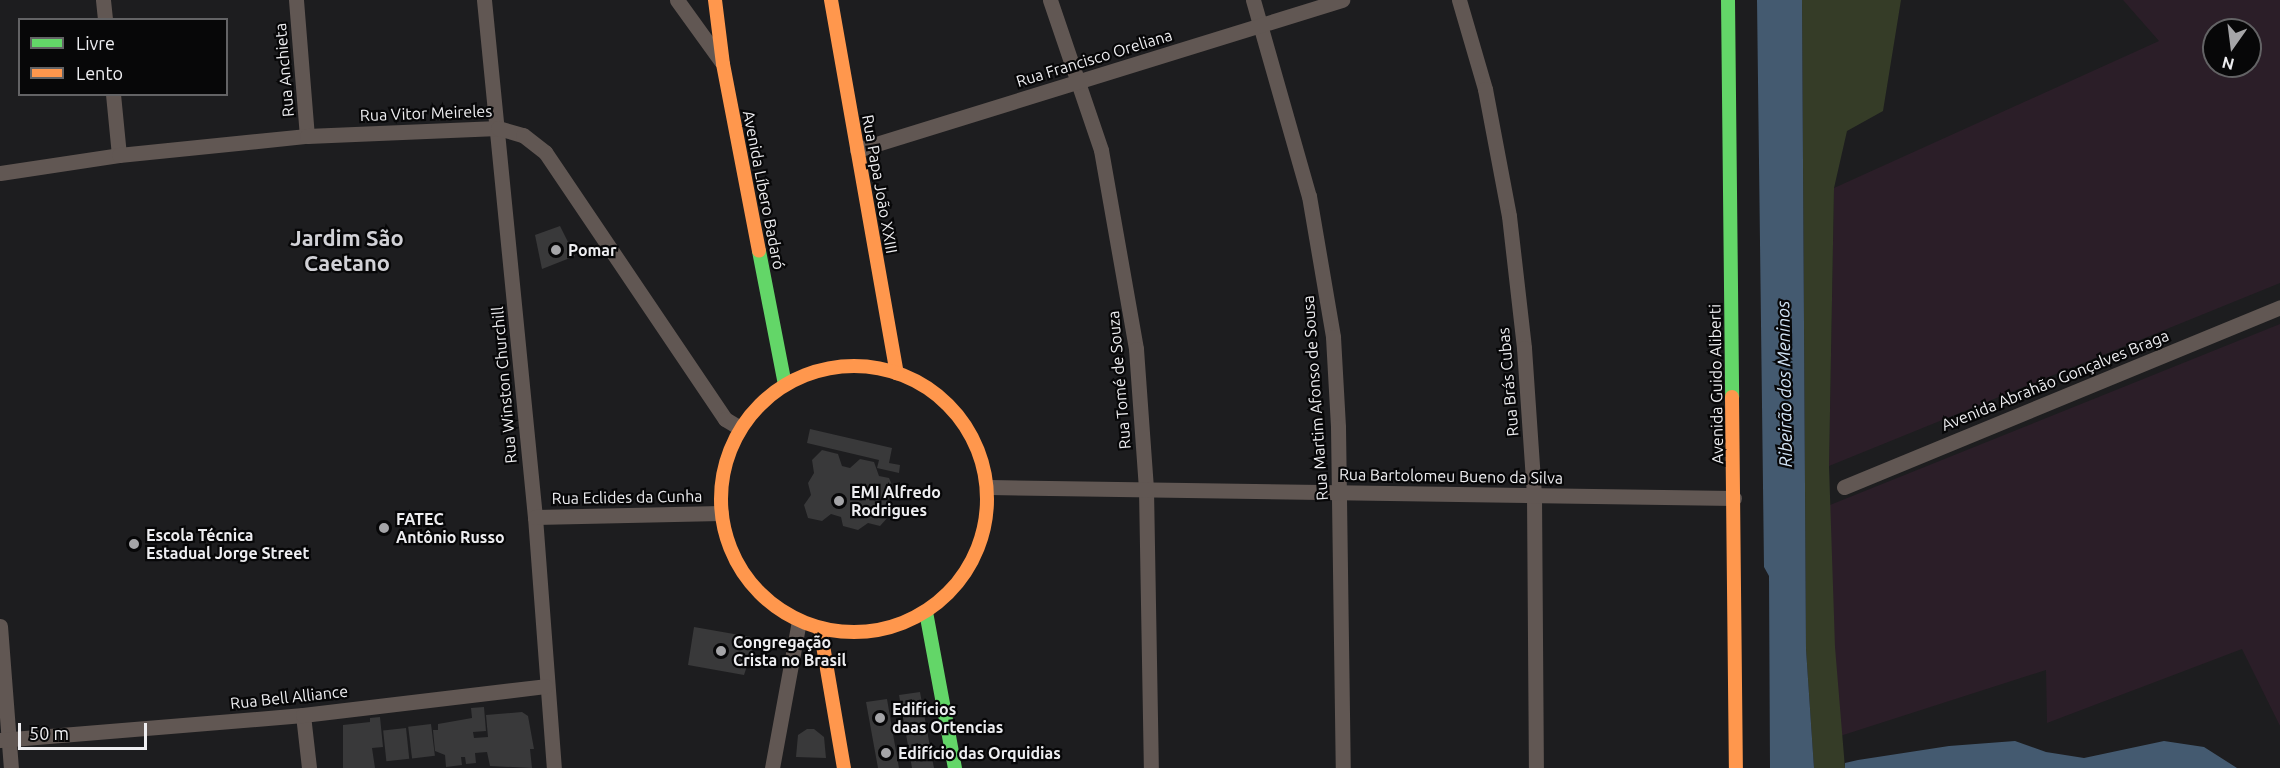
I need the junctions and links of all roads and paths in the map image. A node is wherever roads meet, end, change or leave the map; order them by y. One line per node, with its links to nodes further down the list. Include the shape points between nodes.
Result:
1 (103, 0): 12 (street)
2 (296, 0): 18 (street, Rua Anchieta)
3 (484, 0): 17 (street, Rua Winston Churchill)
4 (677, 0): 14 (street)
5 (715, 0): 14 (street, Avenida Líbero Badaró)
6 (831, 0): 19 (street, Rua Papa João XXIII)
7 (1050, 0): 15 (street, Rua Tomé de Souza)
8 (1253, 0): 13 (street, Rua Martim Afonso de Sousa)
9 (1342, 0): 13 (street, Rua Francisco Oreliana)
10 (1459, 0): 30 (street, Rua Brás Cubas, via 1485,89 1509,216 1524,348)
11 (1728, 0): 31 (street, Avenida Guido Aliberti)
12 (105, 18)
13 (1263, 24): 15 (street, Rua Francisco Oreliana); 29 (street, Rua Martim Afonso de Sousa, via 1309,196 1324,276 1333,337)
14 (723, 64): 24 (street, Avenida Líbero Badaró)
15 (1080, 81): 19 (street, Rua Francisco Oreliana); 28 (street, Rua Tomé de Souza, via 1101,150 1128,289)
16 (113, 96): 20 (street)
17 (498, 128): 18 (street, Rua Vitor Meireles); 25 (street, Rua Vitor Meireles, via 523,135 545,152 725,419); 33 (street, Rua Winston Churchill)
18 (307, 136): 20 (street, Rua Vitor Meireles)
19 (857, 150): 23 (street, Rua Papa João XXIII)
20 (119, 155): 21 (street, Rua Vitor Meireles)
21 (0, 173)
22 (2280, 307): 26 (street, Avenida Abrahão Gonçalves Braga)
23 (897, 373): 24 (street, via 845,365 809,372); 27 (street, via 916,380 946,401 970,430 984,464)
24 (785, 385): 25 (street, via 757,406)
25 (740, 428): 32 (street, via 723,468)
26 (1844, 487)
27 (988, 488): 28 (street, Rua Bartolomeu Bueno da Silva); 34 (street, via 985,534 972,565 952,591)
28 (1146, 489): 29 (street, Rua Bartolomeu Bueno da Silva); 47 (street, Rua Tomé de Souza)
29 (1340, 492): 30 (street, Rua Bartolomeu Bueno da Silva); 48 (street, Rua Martim Afonso de Sousa)
30 (1534, 495): 31 (street, Rua Bartolomeu Bueno da Silva); 49 (street, Rua Brás Cubas)
31 (1734, 498): 50 (street, Avenida Guido Aliberti)
32 (721, 513): 33 (street, Rua Eclides da Cunha); 35 (street, via 738,566 761,594)
33 (534, 517): 38 (street, Rua Winston Churchill)
34 (926, 612): 37 (street, via 893,627 856,633); 46 (street)
35 (799, 621): 37 (street); 44 (street)
36 (0, 626): 40 (street)
37 (820, 628): 45 (street)
38 (545, 686): 39 (street, Rua Bell Alliance); 43 (street, Rua Winston Churchill)
39 (303, 716): 40 (street, Rua Bell Alliance); 42 (street)
40 (4, 739): 41 (street)
41 (11, 768)
42 (309, 768)
43 (554, 768)
44 (772, 768)
45 (844, 768)
46 (955, 768)
47 (1152, 768)
48 (1343, 768)
49 (1536, 768)
50 (1736, 768)

